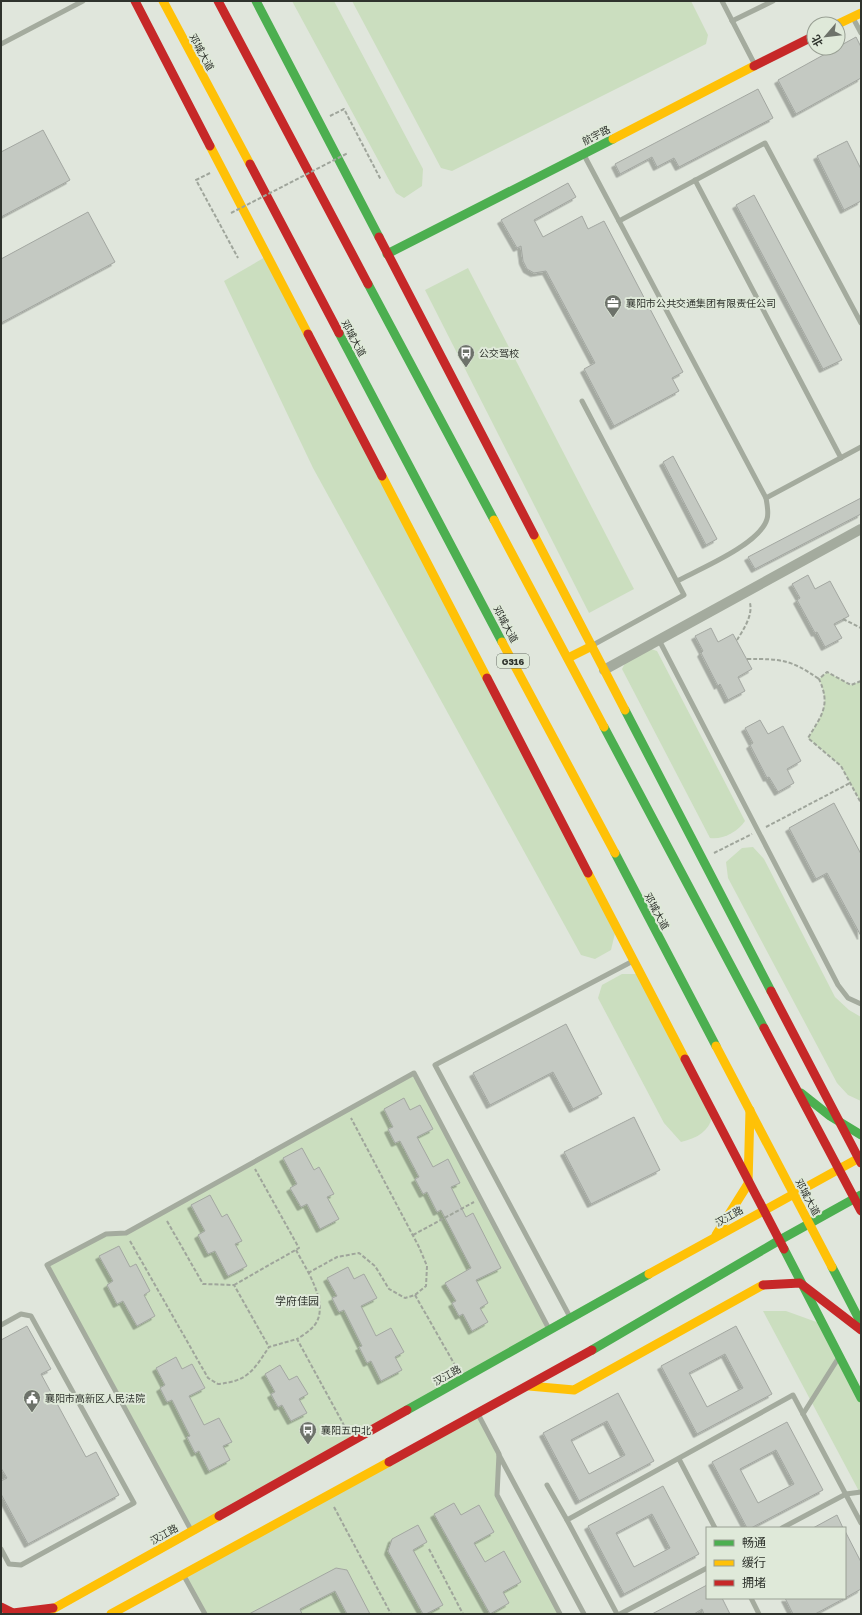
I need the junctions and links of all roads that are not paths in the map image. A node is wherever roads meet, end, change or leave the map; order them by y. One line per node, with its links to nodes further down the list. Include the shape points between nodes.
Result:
1 (83, 1): 13 (lane)
2 (135, 1): 30 (main road)
3 (163, 1): 33 (main road, 邓城大道 / G316)
4 (218, 1): 28 (main road)
5 (256, 1): 18 (main road)
6 (722, 1): 10 (lane)
7 (773, 1): 10 (lane)
8 (857, 15): 9 (main road); 11 (lane)
9 (846, 20)
10 (732, 21): 14 (lane)
11 (861, 33)
12 (806, 40): 14 (main road, 航宇路)
13 (1, 44)
14 (755, 66): 15 (main road, 航宇路)
15 (583, 154): 17 (lane); 18 (main road, 航宇路)
16 (696, 180): 17 (lane); 19 (lane, via 765,143); 22 (lane)
17 (619, 221): 23 (lane)
18 (387, 254): 27 (main road)
19 (861, 324)
20 (582, 401): 25 (lane)
21 (861, 447): 22 (lane)
22 (841, 458): 23 (lane)
23 (766, 498): 25 (lane, via 768,519 760,532 748,543)
24 (861, 529): 26 (street)
25 (677, 581): 27 (lane, via 684,595)
26 (659, 640): 29 (street); 31 (lane, via 838,985 848,998)
27 (592, 646): 28 (main road); 29 (main road)
28 (568, 658): 32 (main road)
29 (604, 670): 34 (main road)
30 (633, 961): 38 (main road); 47 (lane, via 435,1065)
31 (861, 1004)
32 (796, 1089): 34 (main road); 37 (main road)
33 (750, 1109): 38 (main road); 39 (main road, 邓城大道 / G316)
34 (843, 1126): 35 (main road); 36 (main road)
35 (861, 1135)
36 (860, 1159): 37 (main road, 汉江路)
37 (839, 1169): 39 (main road, 汉江路); 40 (main road)
38 (748, 1184): 41 (main road); 44 (main road)
39 (794, 1193): 41 (main road, 汉江路); 43 (main road, 邓城大道 / G316)
40 (858, 1197): 42 (main road); 43 (main road)
41 (762, 1210): 44 (main road, 汉江路); 45 (main road)
42 (861, 1211)
43 (810, 1224): 45 (main road); 48 (main road, 邓城大道 / G316)
44 (715, 1237): 47 (main road, 汉江路)
45 (778, 1241): 46 (main road); 53 (main road)
46 (800, 1283): 51 (main road); 52 (main road); 53 (main road, via 761,1285 574,1390)
47 (570, 1318): 50 (main road, 汉江路)
48 (861, 1322)
49 (1, 1325): 67 (lane, via 21,1314 31,1316 134,1503 21,1565 9,1564)
50 (550, 1330): 66 (main road, 汉江路); 66 (lane, via 414,1073 126,1234 106,1234 47,1265)
51 (861, 1330)
52 (839, 1357): 54 (main road); 56 (lane)
53 (529, 1386): 55 (main road)
54 (861, 1398)
55 (478, 1414): 57 (lane); 69 (main road)
56 (803, 1414): 58 (lane, via 793,1395); 61 (lane)
57 (499, 1454): 76 (lane, via 497,1494); 77 (lane)
58 (679, 1459): 62 (lane); 64 (lane)
59 (547, 1485): 62 (lane)
60 (861, 1492): 61 (lane)
61 (846, 1494): 63 (lane); 65 (lane)
62 (567, 1520): 78 (lane)
63 (861, 1523)
64 (714, 1527)
65 (784, 1527)
66 (192, 1531): 72 (main road, 汉江路)
67 (1, 1549)
68 (706, 1569): 79 (lane)
69 (183, 1575): 74 (main road); 75 (lane)
70 (752, 1599): 80 (lane)
71 (1, 1607): 72 (main road, via 13,1613)
72 (56, 1608): 73 (main road, 汉江路)
73 (44, 1614)
74 (111, 1614)
75 (205, 1614)
76 (560, 1614)
77 (584, 1614)
78 (617, 1614)
79 (620, 1614)
80 (759, 1614)

